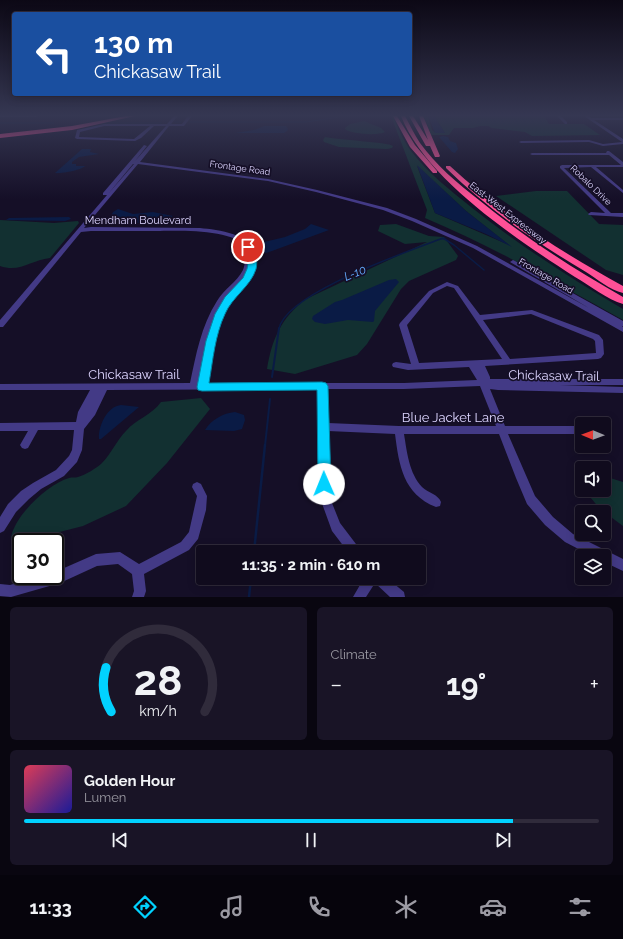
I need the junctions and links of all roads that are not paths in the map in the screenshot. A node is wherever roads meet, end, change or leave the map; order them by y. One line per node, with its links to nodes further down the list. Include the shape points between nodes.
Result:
1 (149, 144): 13 (street)
2 (151, 144): 13 (street)
3 (410, 144): 24 (highway, via 448,185)
4 (419, 144): 24 (highway, East-West Expressway, via 451,180)
5 (427, 144): 12 (highway, East-West Expressway)
6 (432, 144): 12 (highway)
7 (599, 144): 9 (street)
8 (611, 144): 9 (street)
9 (603, 145): 11 (street, via 602,147)
10 (532, 154): 11 (street)
11 (610, 154): 14 (street)
12 (437, 156): 25 (highway, East-West Expressway, via 495,207 562,253)
13 (135, 162): 15 (street, Frontage Road); 17 (street); 22 (street, via 96,206); 28 (street, Frontage Road, via 281,180 321,187 377,203 428,221 473,241)
14 (623, 165): 16 (street)
15 (154, 166): 17 (street, via 140,166); 30 (street, Frontage Road, via 268,180 317,190 414,220 475,248)
16 (592, 166): 18 (street); 20 (street, Robalo Drive, via 562,168)
17 (132, 170): 22 (street)
18 (623, 192)
19 (591, 214): 20 (street)
20 (610, 215): 21 (street)
21 (623, 215)
22 (90, 217): 23 (street)
23 (79, 231): 29 (street); 40 (street, Mendham Boulevard, via 206,232 225,236 246,250 248,261 244,275 221,299 203,341)
24 (524, 240): 26 (highway, East-West Expressway)
25 (623, 290)
26 (623, 301)
27 (478, 318): 31 (street); 31 (street, via 534,312 594,335 600,340 598,356); 35 (street, via 455,286 445,284 431,292 403,325)
28 (623, 324)
29 (0, 325)
30 (623, 330)
31 (508, 362): 32 (street)
32 (480, 363): 33 (street); 37 (street, via 486,377)
33 (471, 364): 35 (street); 37 (street)
34 (396, 365): 35 (street)
35 (416, 366)
36 (623, 382): 37 (street, Chickasaw Trail)
37 (484, 384): 38 (street, Chickasaw Trail); 42 (street, Chickasaw Trail, via 498,387); 48 (street)
38 (322, 386): 40 (street, Chickasaw Trail); 46 (street)
39 (0, 387): 41 (street, Chickasaw Trail)
40 (198, 387): 41 (street, Chickasaw Trail)
41 (99, 388): 44 (street, via 92,412)
42 (623, 390)
43 (36, 426): 44 (street); 45 (street); 50 (street)
44 (81, 426): 53 (street, via 78,450 69,464 25,495 12,508)
45 (0, 427)
46 (324, 427): 47 (street, Blue Jacket Lane); 54 (street, via 325,498 336,527)
47 (399, 430): 48 (street, Blue Jacket Lane); 52 (street, via 411,478 418,490)
48 (502, 430): 49 (street, Blue Jacket Lane); 55 (street, via 531,500 549,521 569,538)
49 (575, 430)
50 (25, 445)
51 (197, 487): 56 (street, via 202,496 194,535 185,546)
52 (436, 502)
53 (0, 527)
54 (350, 545)
55 (623, 565)
56 (138, 572): 59 (street, via 120,558 96,560 60,577 10,591); 60 (street)
57 (367, 585): 61 (street)
58 (386, 585): 62 (street)
59 (0, 590)
60 (138, 597)
61 (359, 597)
62 (399, 597)

